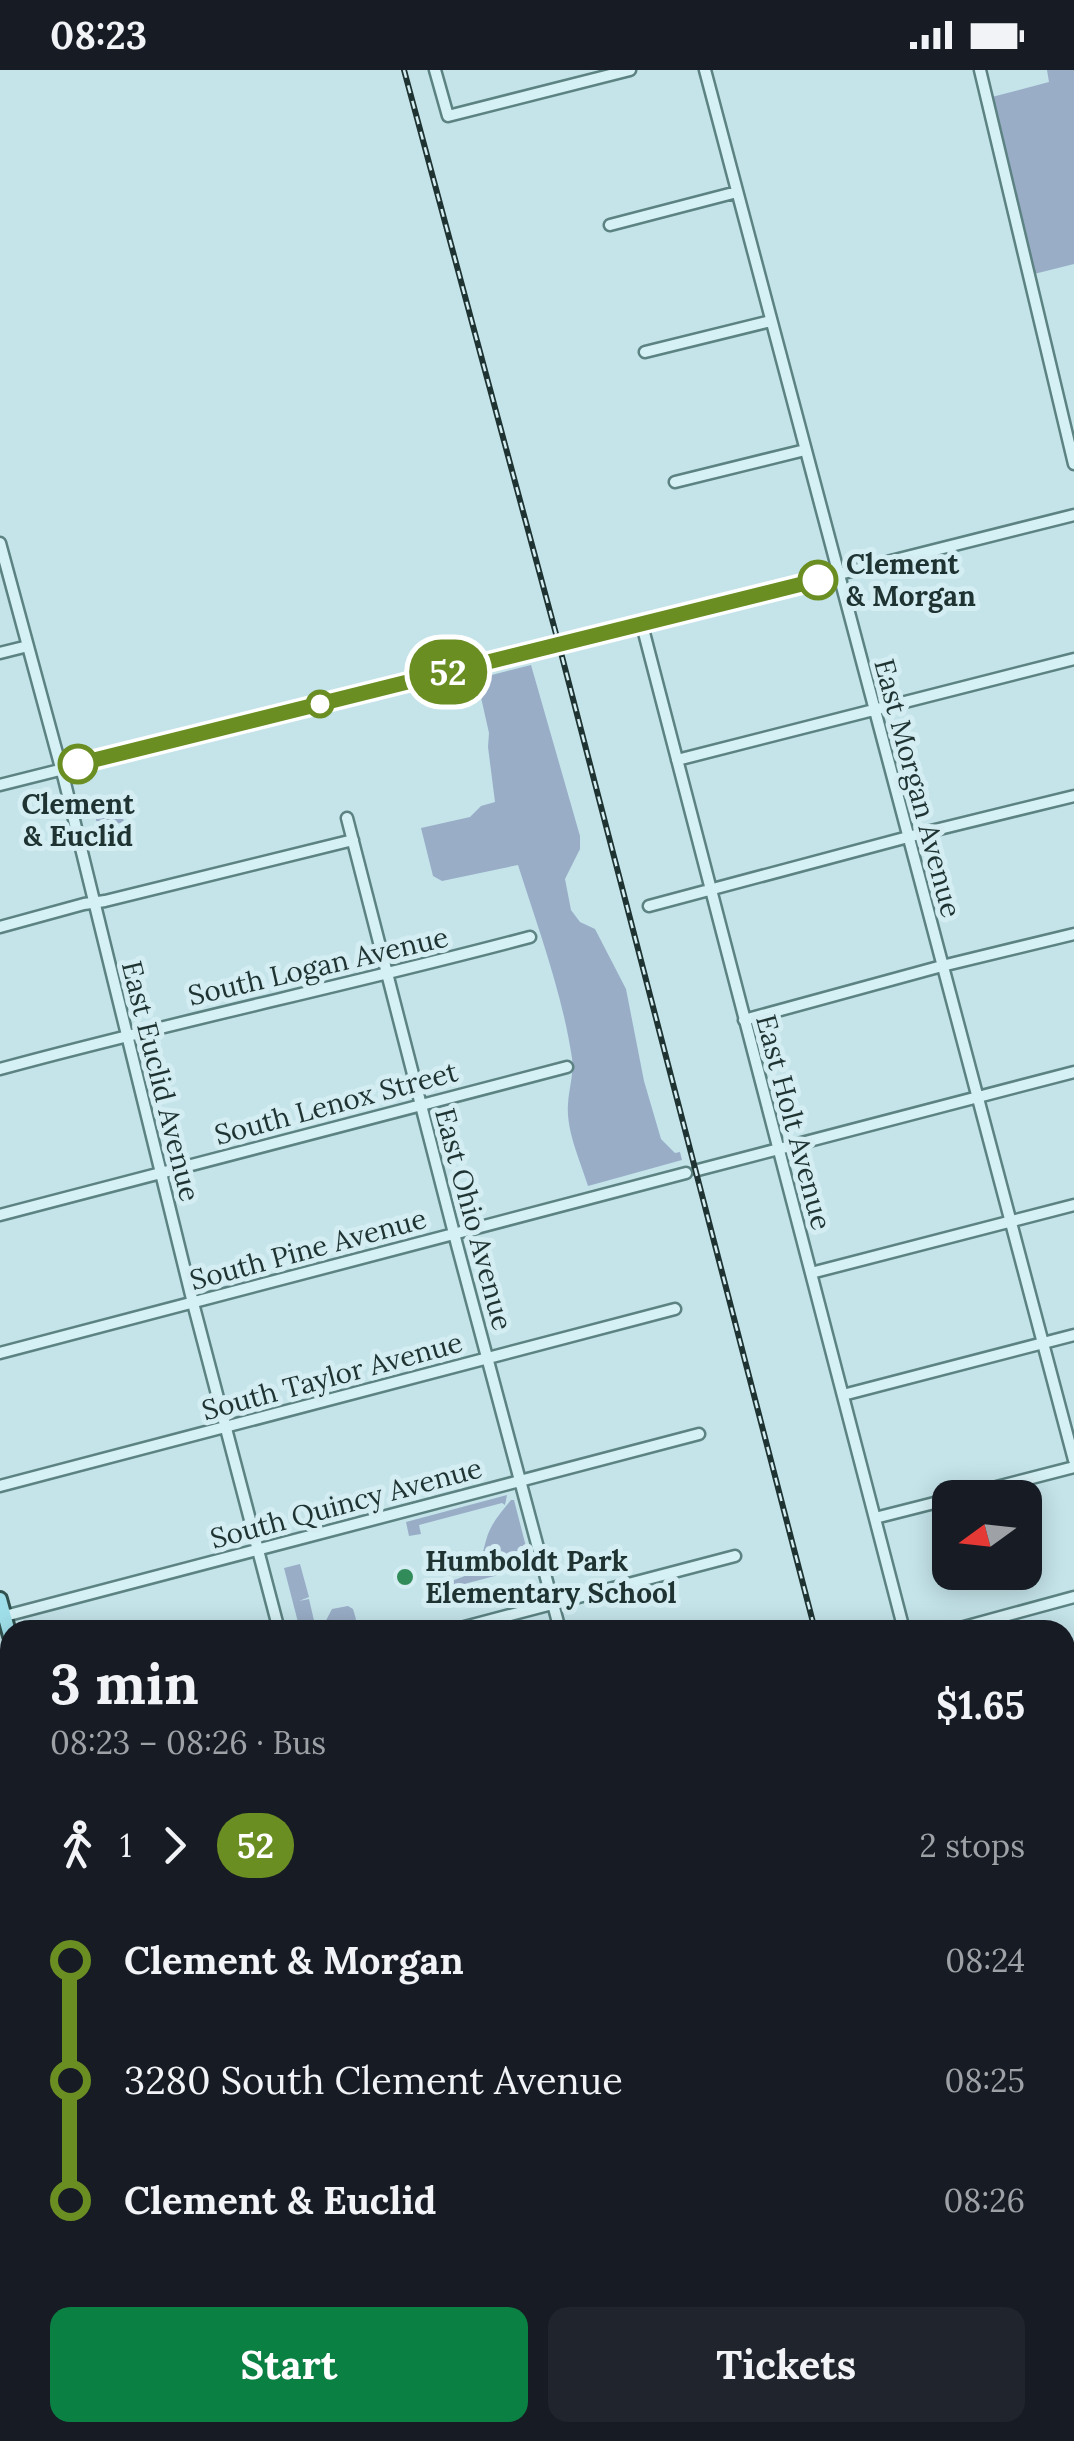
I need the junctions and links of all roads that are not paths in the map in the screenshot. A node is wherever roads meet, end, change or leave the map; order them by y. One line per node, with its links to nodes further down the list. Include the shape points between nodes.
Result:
1 (435, 70): 2 (street, via 448,116)
2 (630, 70)
3 (705, 70): 5 (street, East Morgan Avenue)
4 (980, 70): 10 (street)
5 (737, 192): 6 (street); 7 (street, East Morgan Avenue)
6 (610, 225)
7 (771, 321): 8 (street); 9 (street, East Morgan Avenue)
8 (645, 352)
9 (805, 450): 11 (street); 14 (street, East Morgan Avenue)
10 (1074, 464)
11 (675, 482)
12 (1074, 515): 14 (street)
13 (0, 543): 16 (street, East Euclid Avenue)
14 (838, 575): 15 (street); 19 (street, East Morgan Avenue)
15 (642, 625): 20 (street, East Holt Avenue); 21 (street)
16 (28, 646): 17 (street); 21 (street, East Euclid Avenue)
17 (0, 653)
18 (1074, 658): 19 (street)
19 (874, 709): 20 (street); 25 (street, East Morgan Avenue)
20 (676, 760): 27 (street, East Holt Avenue)
21 (62, 768): 22 (street); 28 (street, East Euclid Avenue)
22 (0, 785)
23 (1074, 796): 25 (street)
24 (348, 818): 26 (street, East Ohio Avenue)
25 (908, 836): 27 (street); 33 (street, East Morgan Avenue)
26 (353, 840): 28 (street); 34 (street, East Ohio Avenue)
27 (710, 890): 29 (street); 35 (street, East Holt Avenue)
28 (94, 902): 30 (street); 36 (street, East Euclid Avenue)
29 (649, 906)
30 (0, 927)
31 (1074, 934): 33 (street)
32 (530, 937): 34 (street, South Logan Avenue)
33 (942, 966): 35 (street); 40 (street, East Morgan Avenue)
34 (388, 975): 36 (street, South Logan Avenue); 41 (street, East Ohio Avenue)
35 (744, 1020): 42 (street, East Holt Avenue)
36 (127, 1035): 38 (street, South Logan Avenue); 43 (street, East Euclid Avenue)
37 (568, 1067): 41 (street, South Lenox Street)
38 (0, 1068)
39 (1074, 1072): 40 (street, South Pine Avenue)
40 (977, 1096): 42 (street, South Pine Avenue); 46 (street, East Morgan Avenue)
41 (420, 1104): 43 (street, South Lenox Street); 47 (street, East Ohio Avenue)
42 (778, 1148): 47 (street, South Pine Avenue); 48 (street, East Holt Avenue)
43 (160, 1172): 45 (street, South Lenox Street); 49 (street, East Euclid Avenue)
44 (1074, 1205): 46 (street)
45 (0, 1214)
46 (1010, 1220): 48 (street); 52 (street, East Morgan Avenue)
47 (454, 1234): 49 (street, South Pine Avenue); 54 (street, East Ohio Avenue)
48 (811, 1273): 55 (street, East Holt Avenue)
49 (192, 1303): 53 (street, South Pine Avenue); 56 (street, East Euclid Avenue)
50 (675, 1308): 54 (street, South Taylor Avenue)
51 (1074, 1335): 52 (street)
52 (1043, 1343): 55 (street); 58 (street, East Morgan Avenue)
53 (0, 1353)
54 (487, 1358): 56 (street, South Taylor Avenue); 59 (street, East Ohio Avenue)
55 (843, 1396): 63 (street, East Holt Avenue)
56 (225, 1427): 61 (street, South Taylor Avenue); 64 (street, East Euclid Avenue)
57 (699, 1434): 59 (street, South Quincy Avenue)
58 (1074, 1463): 60 (street)
59 (520, 1480): 64 (street, South Quincy Avenue); 68 (street, East Ohio Avenue)
60 (1015, 1480)
61 (0, 1486)
62 (932, 1503): 63 (street)
63 (875, 1518): 74 (street, East Holt Avenue)
64 (258, 1550): 69 (street, South Quincy Avenue); 71 (street, East Euclid Avenue)
65 (735, 1556): 68 (street)
66 (1074, 1598): 75 (street)
67 (0, 1599): 69 (main road)
68 (553, 1603): 72 (street); 73 (street, East Ohio Avenue)
69 (5, 1616): 70 (main road)
70 (6, 1620)
71 (276, 1620)
72 (490, 1620)
73 (557, 1620)
74 (901, 1620)
75 (991, 1620)

